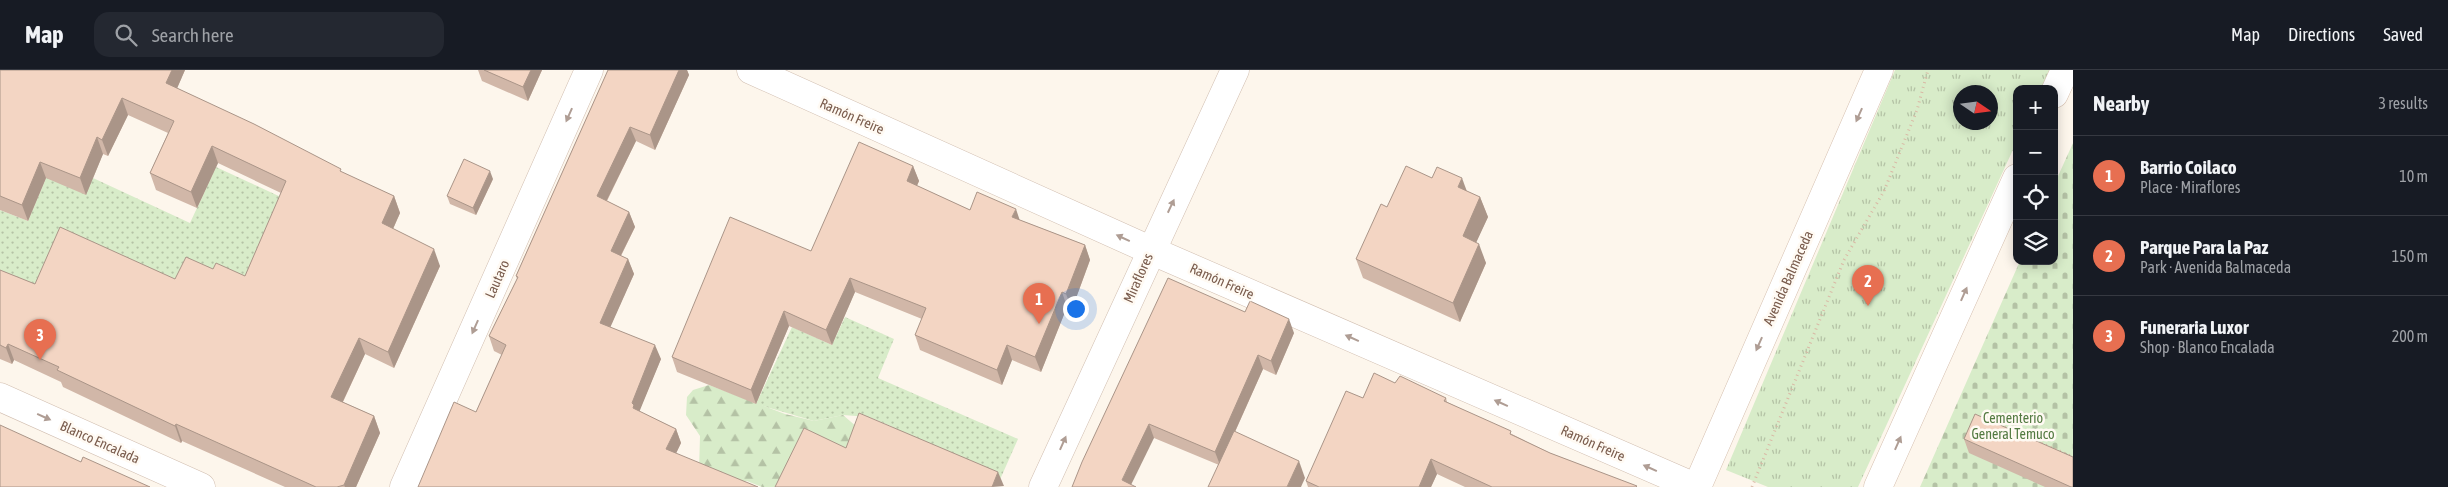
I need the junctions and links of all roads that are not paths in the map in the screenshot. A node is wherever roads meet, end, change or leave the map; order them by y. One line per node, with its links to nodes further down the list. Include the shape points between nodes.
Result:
1 (589, 70): 11 (street, Lautaro, one-way to 11)
2 (751, 70): 8 (street, Ramón Freire, one-way to 2)
3 (1235, 70): 8 (street, Miraflores, one-way to 3)
4 (1879, 70): 13 (street, Avenida Balmaceda, one-way to 13)
5 (2065, 70): 6 (street)
6 (2058, 85)
7 (2013, 187): 14 (street, one-way to 7)
8 (1150, 250): 12 (street, Miraflores, one-way to 8); 13 (street, Ramón Freire, one-way to 8)
9 (0, 396): 10 (street, Blanco Encalada, one-way to 10)
10 (201, 487)
11 (404, 487)
12 (1043, 487)
13 (1696, 487)
14 (1878, 487)

